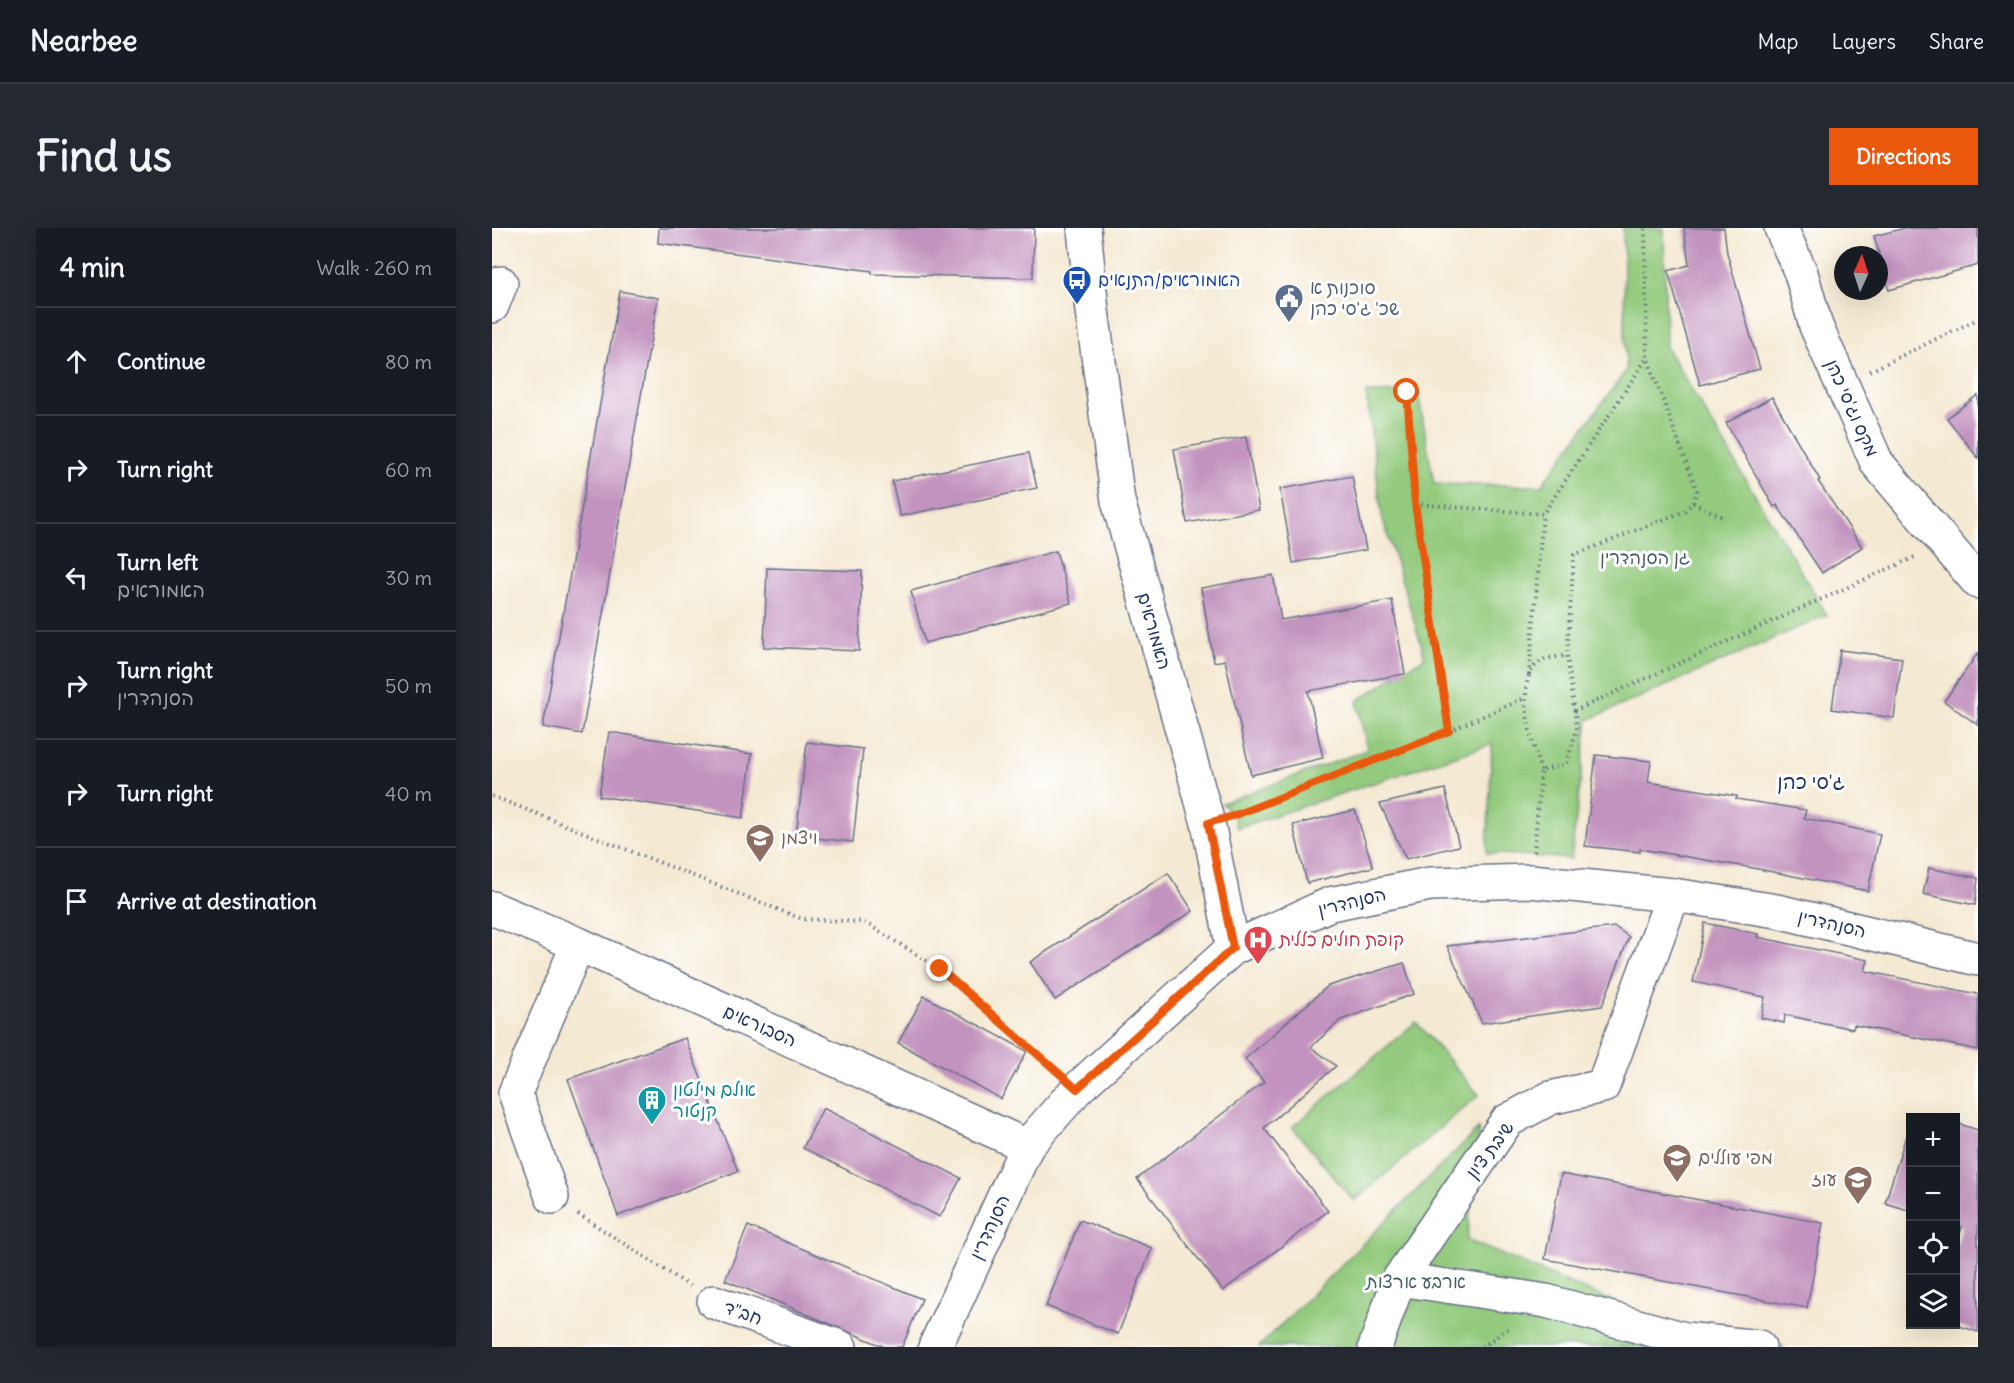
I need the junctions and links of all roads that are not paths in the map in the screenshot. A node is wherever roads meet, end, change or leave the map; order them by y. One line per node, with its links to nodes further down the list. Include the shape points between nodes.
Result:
1 (1076, 228): 6 (street, האמוראים)
2 (1084, 228): 6 (street, האמוראים)
3 (1780, 228): 5 (street, מקס וג'סי כהן)
4 (1797, 228): 5 (street, מקס וג'סי כהן)
5 (1801, 273): 7 (street, מקס וג'סי כהן, via 1816,326 1876,463)
6 (1092, 311): 11 (street, האמוראים, via 1118,501 1208,823)
7 (1978, 582)
8 (1673, 895): 11 (street, הסנהדרין, via 1530,881 1430,884 1330,904); 12 (street, הסנהדרין, via 1777,911); 15 (street, שיבת ציון, via 1603,1086 1550,1098 1507,1121)
9 (492, 908): 10 (street, הסבוראים)
10 (578, 944): 13 (street, הסבוראים); 14 (street, via 515,1093)
11 (1233, 948): 13 (street, הסנהדרין, via 1077,1089)
12 (1978, 959)
13 (1027, 1146): 18 (street, הסנהדרין)
14 (552, 1197)
15 (1399, 1279): 19 (street, שיבת ציון); 20 (street, via 1546,1302 1685,1340)
16 (714, 1302): 17 (street, חב"ד)
17 (840, 1347)
18 (935, 1347)
19 (1375, 1347)
20 (1759, 1347)

